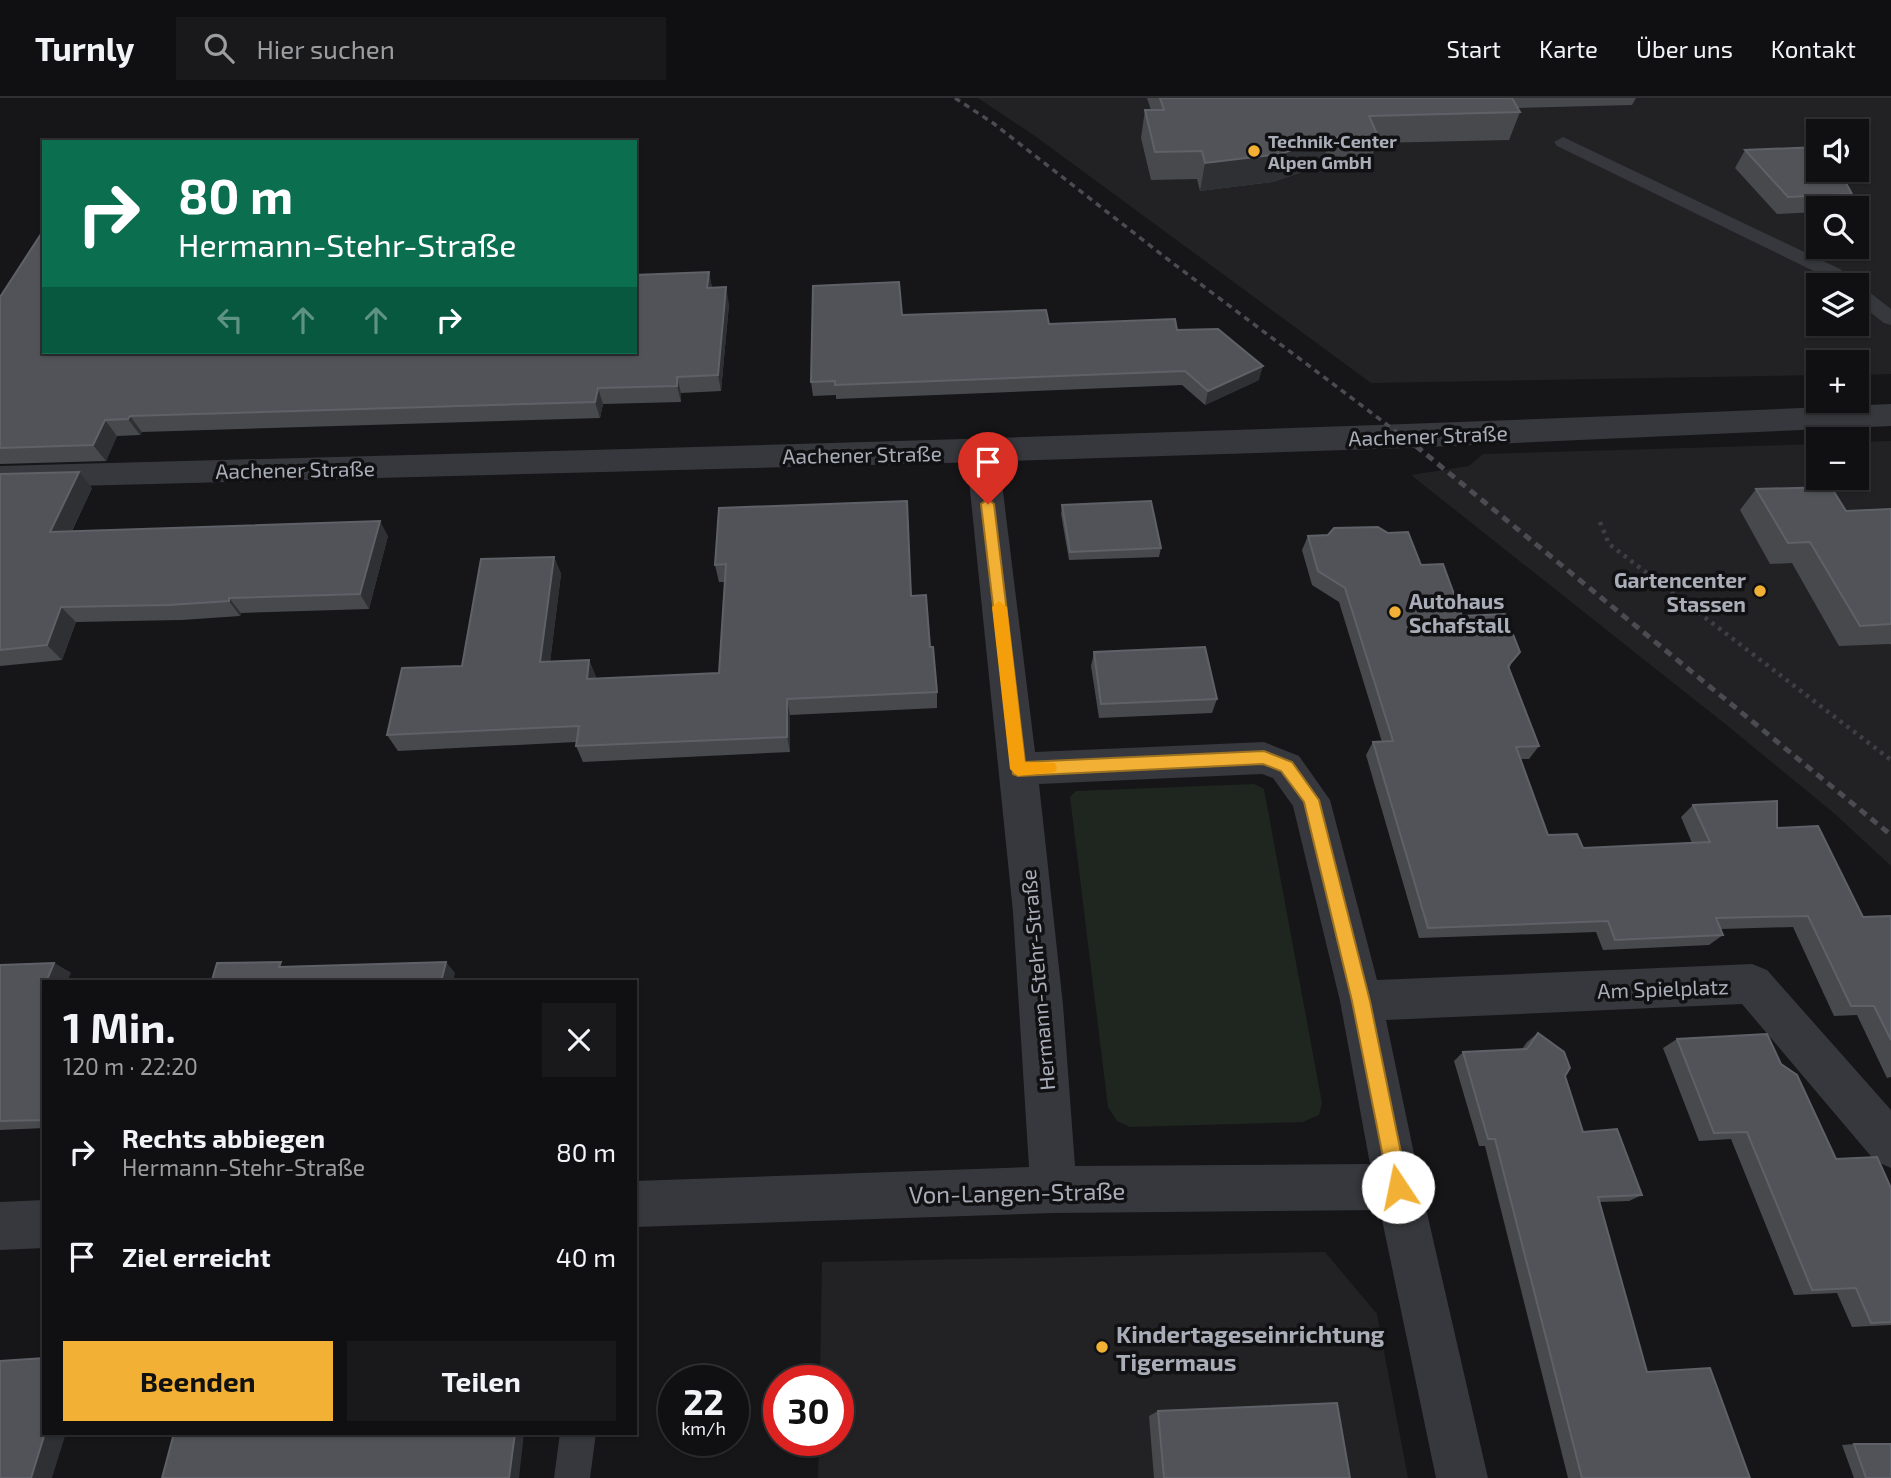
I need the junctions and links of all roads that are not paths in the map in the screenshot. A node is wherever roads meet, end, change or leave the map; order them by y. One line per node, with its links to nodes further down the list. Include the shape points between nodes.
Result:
1 (1563, 142): 2 (lane)
2 (1833, 273)
3 (1869, 302): 4 (lane)
4 (1891, 319)
5 (1891, 415): 6 (street, Aachener Straße)
6 (982, 451): 7 (street, Aachener Straße); 8 (street, Hermann-Stehr-Straße)
7 (0, 477)
8 (1018, 769): 9 (street, via 1264,758 1286,766 1311,800); 12 (street, Hermann-Stehr-Straße)
9 (1361, 1001): 10 (street, Am Spielplatz, via 1752,984); 11 (street)
10 (1891, 1145)
11 (1398, 1187): 12 (street, Von-Langen-Straße); 18 (street)
12 (1053, 1190): 13 (street, Von-Langen-Straße)
13 (637, 1204)
14 (42, 1224): 15 (street)
15 (0, 1226)
16 (578, 1435): 17 (lane)
17 (572, 1478)
18 (1462, 1478)

